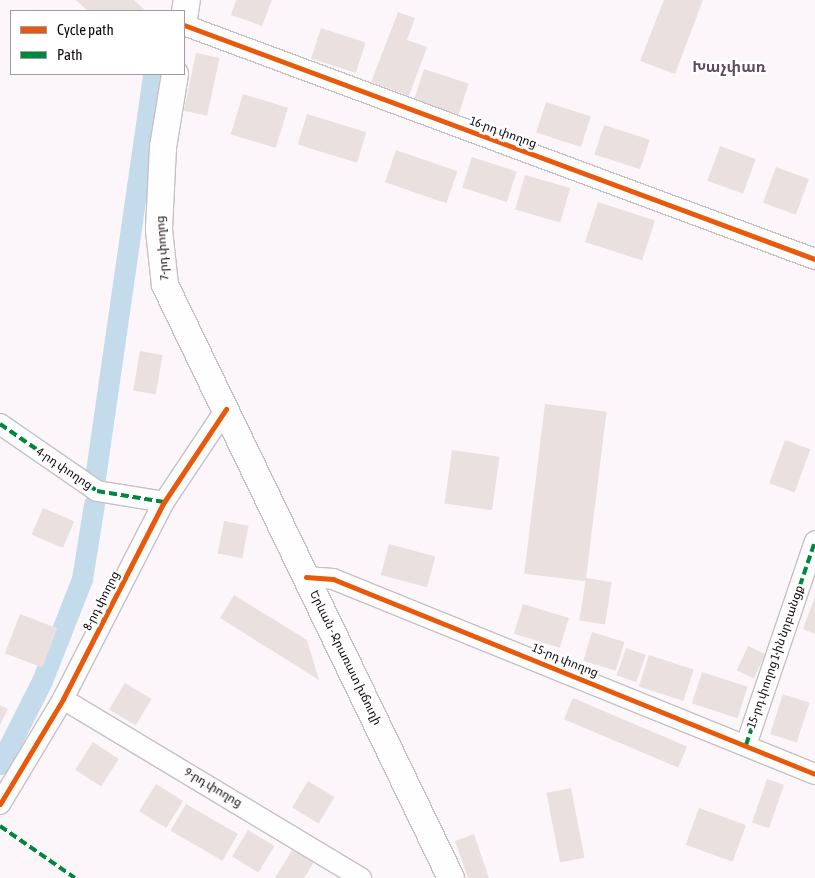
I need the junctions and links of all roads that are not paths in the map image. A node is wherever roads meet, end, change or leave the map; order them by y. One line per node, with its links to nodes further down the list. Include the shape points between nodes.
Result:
1 (185, 25): 3 (street, 16-րդ փողոց)
2 (175, 75): 4 (main road, 7-րդ փողոց, via 163,146 159,230 165,285)
3 (815, 259)
4 (226, 410): 6 (street, 8-րդ փողոց); 8 (main road, Երևան - Ջրառատ խճուղի)
5 (0, 424): 6 (street, 4-րդ փողոց, via 97,491)
6 (164, 502): 9 (street, 8-րդ փողոց)
7 (815, 541): 10 (street, 15-րդ փողոց 1-ին նրբանցք)
8 (306, 577): 10 (street, 15-րդ փողոց, via 333,579); 13 (main road, Երևան - Ջրառատ խճուղի)
9 (63, 699): 12 (street, 8-րդ փողոց); 14 (street, 9-րդ փողոց)
10 (746, 745): 11 (street, 15-րդ փողոց)
11 (815, 774)
12 (0, 804)
13 (447, 876)
14 (361, 878)

